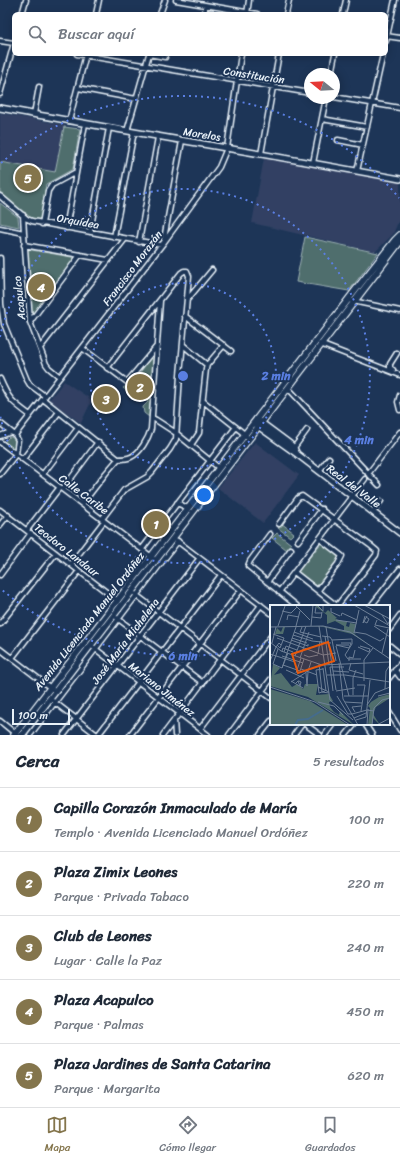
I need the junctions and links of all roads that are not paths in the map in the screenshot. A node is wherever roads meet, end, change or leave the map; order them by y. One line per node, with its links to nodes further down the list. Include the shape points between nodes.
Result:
1 (26, 0): 11 (street)
2 (99, 0): 12 (street)
3 (165, 0): 13 (street)
4 (176, 0): 9 (street)
5 (249, 0): 16 (street)
6 (289, 0): 17 (street)
7 (346, 0): 18 (street)
8 (395, 0): 19 (street)
9 (200, 2): 10 (street)
10 (205, 5): 14 (street); 15 (street)
11 (23, 12)
12 (96, 12)
13 (161, 12)
14 (205, 12)
15 (242, 12)
16 (247, 12)
17 (286, 12)
18 (343, 12)
19 (388, 30)
20 (388, 38): 21 (street)
21 (400, 38)
22 (0, 41): 23 (street)
23 (12, 43)
24 (12, 50): 41 (street)
25 (86, 56): 39 (street)
26 (91, 56): 34 (street, Constitución)
27 (148, 56): 34 (street)
28 (160, 56): 33 (street)
29 (241, 56): 36 (street, Francisco Morazán)
30 (279, 56): 38 (street)
31 (335, 56): 35 (street)
32 (383, 56): 45 (street)
33 (165, 57)
34 (146, 66): 36 (street, Constitución); 42 (street)
35 (332, 68)
36 (237, 81): 38 (street, Constitución); 60 (street, Francisco Morazán)
37 (39, 87): 48 (street)
38 (273, 87): 40 (street, Constitución); 61 (street)
39 (78, 88): 42 (street); 50 (street)
40 (304, 92)
41 (0, 94)
42 (136, 99): 54 (street)
43 (340, 99): 45 (street)
44 (325, 104): 49 (street)
45 (372, 104): 47 (street); 53 (street)
46 (0, 108): 48 (street, Morelos)
47 (400, 108)
48 (34, 114): 50 (street, Morelos)
49 (322, 119): 53 (street); 62 (street)
50 (69, 121): 51 (street, Morelos)
51 (85, 124): 52 (street, Morelos); 64 (street)
52 (109, 128): 54 (street, Morelos); 71 (street)
53 (367, 128): 59 (street)
54 (127, 131): 55 (street, Morelos)
55 (134, 132): 56 (street, Morelos); 73 (street)
56 (158, 137): 58 (street, Morelos); 76 (street)
57 (338, 140): 59 (street)
58 (182, 141): 60 (street, Morelos); 77 (street)
59 (363, 145): 63 (street)
60 (228, 148): 61 (street, Morelos); 77 (street, Francisco Morazán, via 215,173)
61 (261, 154): 62 (street, Morelos)
62 (312, 163): 63 (street, Morelos)
63 (357, 171): 65 (street, Morelos)
64 (76, 172): 68 (street, via 50,186); 70 (street)
65 (400, 179)
66 (0, 196): 67 (street, Orquídea)
67 (23, 215): 68 (street, Orquídea); 72 (street, Acapulco)
68 (42, 224): 70 (street, Orquídea)
69 (0, 228): 72 (street)
70 (66, 228): 71 (street, Orquídea)
71 (90, 232): 73 (street, Orquídea)
72 (24, 233): 78 (street, Acapulco)
73 (114, 237): 74 (street, Orquídea)
74 (125, 239): 76 (street, Orquídea); 81 (street)
75 (399, 240): 85 (main road, Avenida Licenciado Manuel Ordóñez); 87 (main road, Avenida Licenciado Manuel Ordóñez)
76 (139, 242): 77 (street, Orquídea)
77 (162, 244): 97 (street, Francisco Morazán)
78 (24, 245): 79 (street); 91 (street, Acapulco)
79 (80, 255): 81 (street); 91 (street)
80 (0, 258): 82 (street)
81 (108, 260): 96 (street)
82 (0, 267): 88 (street)
83 (212, 270): 86 (street)
84 (160, 300): 86 (street, via 181,273 187,271 190,276); 95 (street); 101 (street)
85 (348, 300): 87 (street); 92 (main road, Avenida Licenciado Manuel Ordóñez)
86 (187, 301): 90 (street)
87 (354, 302): 89 (street); 92 (main road, Avenida Licenciado Manuel Ordóñez)
88 (1, 305): 107 (street, via 4,324 27,380)
89 (400, 311)
90 (185, 316): 93 (street); 94 (street)
91 (30, 322): 96 (street, Acapulco)
92 (319, 343): 102 (street); 105 (main road, Avenida Licenciado Manuel Ordóñez); 113 (main road, Avenida Licenciado Manuel Ordóñez)
93 (183, 345): 100 (street); 120 (street)
94 (224, 345): 98 (street); 100 (street)
95 (158, 346): 101 (street, via 126,382); 112 (street)
96 (40, 348): 103 (street, Acapulco, via 49,368)
97 (82, 348): 101 (street); 103 (street, Francisco Morazán)
98 (231, 351)
99 (397, 352): 102 (street, via 389,366)
100 (207, 365): 108 (street)
101 (107, 368)
102 (400, 374)
103 (60, 377): 107 (street, Francisco Morazán)
104 (0, 379): 111 (street, via 7,396)
105 (288, 388): 113 (main road, Avenida Licenciado Manuel Ordóñez); 140 (street)
106 (400, 395): 109 (street)
107 (44, 398): 110 (street); 111 (street, Francisco Morazán)
108 (203, 401): 115 (street); 127 (street, via 199,432)
109 (400, 410)
110 (59, 412): 116 (street); 132 (street)
111 (30, 416): 122 (street, Francisco Morazán)
112 (152, 418): 120 (street); 133 (street, via 151,429 136,454 127,459)
113 (257, 423): 121 (main road, Avenida Licenciado Manuel Ordóñez); 126 (main road, Avenida Licenciado Manuel Ordóñez); 128 (street, Real del Valle)
114 (0, 424): 118 (street)
115 (236, 427): 121 (street); 134 (street)
116 (78, 428): 125 (street); 139 (street)
117 (307, 430): 128 (street)
118 (11, 432): 122 (street); 123 (street)
119 (400, 432): 140 (street)
120 (176, 433): 127 (street); 155 (street, via 174,443 158,466 147,477 124,490)
121 (245, 434): 126 (street); 130 (main road, Avenida Licenciado Manuel Ordóñez)
122 (15, 435): 129 (street, via 18,440)
123 (0, 436)
124 (0, 442): 129 (street, Calle Caribe)
125 (98, 442): 133 (street); 144 (street)
126 (247, 443): 136 (main road, Avenida Licenciado Manuel Ordóñez)
127 (191, 445): 134 (street)
128 (294, 451): 137 (street, Real del Valle)
129 (16, 454): 132 (street, Calle Caribe); 138 (street)
130 (230, 454): 135 (main road, Avenida Licenciado Manuel Ordóñez); 136 (main road)
131 (329, 458): 137 (street)
132 (23, 459): 139 (street, Calle Caribe)
133 (118, 459): 148 (street)
134 (210, 460): 135 (street); 147 (street)
135 (219, 468): 136 (main road); 143 (main road); 149 (main road, Avenida Licenciado Manuel Ordóñez)
136 (226, 469): 143 (main road, Avenida Licenciado Manuel Ordóñez)
137 (319, 472): 145 (street, Real del Valle)
138 (0, 474)
139 (43, 474): 144 (street, Calle Caribe)
140 (368, 474): 142 (street)
141 (365, 480): 145 (street)
142 (379, 485)
143 (213, 487): 163 (main road, Avenida Licenciado Manuel Ordóñez)
144 (62, 488): 148 (street, Calle Caribe); 158 (street)
145 (351, 497): 152 (street, Real del Valle); 154 (street)
146 (382, 501): 152 (street)
147 (177, 503): 149 (street); 165 (street)
148 (82, 504): 155 (street, Calle Caribe)
149 (188, 508): 168 (main road, Avenida Licenciado Manuel Ordóñez)
150 (322, 509): 154 (street); 156 (street, via 300,496); 164 (street)
151 (0, 510): 153 (street, Teodoro Landaur)
152 (372, 512): 159 (street, Real del Valle)
153 (8, 516): 157 (street); 158 (street, Teodoro Landaur)
154 (335, 519): 162 (street); 187 (street, via 377,552)
155 (103, 520): 165 (street, Calle Caribe); 171 (street)
156 (279, 524)
157 (0, 525)
158 (27, 530): 160 (street, Teodoro Landaur)
159 (400, 533)
160 (32, 534): 167 (street, Teodoro Landaur); 175 (street)
161 (270, 534): 177 (street, via 248,564 249,568)
162 (320, 539): 174 (street); 180 (street, via 342,556)
163 (176, 540): 169 (street); 170 (main road, Avenida Licenciado Manuel Ordóñez); 182 (street)
164 (298, 541)
165 (142, 549): 168 (street, Calle Caribe)
166 (291, 549): 177 (street)
167 (56, 553): 171 (street, Teodoro Landaur); 193 (street)
168 (152, 556): 170 (street, Calle Caribe); 178 (main road, Avenida Licenciado Manuel Ordóñez)
169 (199, 559): 176 (street); 189 (street, José María Michelena)
170 (157, 560): 182 (main road, Avenida Licenciado Manuel Ordóñez)
171 (71, 564): 173 (street, Teodoro Landaur)
172 (400, 569): 188 (street)
173 (79, 571): 183 (street, Teodoro Landaur); 204 (street)
174 (294, 572): 180 (street); 181 (street)
175 (0, 574)
176 (221, 575): 179 (street); 194 (street)
177 (267, 582): 181 (street)
178 (128, 588): 182 (street); 183 (main road, Avenida Licenciado Manuel Ordóñez)
179 (241, 590): 184 (street); 198 (street)
180 (318, 590): 186 (street)
181 (279, 592): 185 (street)
182 (135, 594): 183 (main road, Avenida Licenciado Manuel Ordóñez); 189 (street); 191 (street)
183 (121, 603): 191 (main road, Avenida Licenciado Manuel Ordóñez)
184 (261, 605): 190 (street); 205 (street)
185 (296, 605)
186 (336, 605)
187 (338, 605)
188 (372, 605)
189 (158, 612): 194 (street); 196 (street, José María Michelena)
190 (270, 612)
191 (114, 615): 196 (street); 199 (main road, Avenida Licenciado Manuel Ordóñez)
192 (400, 615): 195 (street)
193 (0, 624)
194 (180, 628): 198 (street); 202 (street)
195 (390, 629)
196 (141, 635): 202 (street); 207 (street, José María Michelena)
197 (270, 637): 210 (street)
198 (200, 644): 205 (street); 208 (street)
199 (91, 645): 207 (street, Mariano Jiménez); 216 (main road, Avenida Licenciado Manuel Ordóñez); 220 (street)
200 (390, 647): 203 (street)
201 (0, 649): 204 (street)
202 (162, 651): 208 (street); 214 (street)
203 (400, 654)
204 (12, 658): 216 (street)
205 (221, 659): 210 (street); 215 (street)
206 (400, 664): 209 (street)
207 (118, 665): 214 (street, Mariano Jiménez); 223 (street, José María Michelena)
208 (182, 667): 215 (street); 218 (street)
209 (396, 670): 211 (street); 212 (street)
210 (241, 676): 217 (street); 232 (street)
211 (390, 677)
212 (400, 677)
213 (270, 680): 217 (street)
214 (139, 681): 218 (street, Mariano Jiménez); 238 (street)
215 (203, 683): 221 (street)
216 (53, 690): 220 (main road, Avenida Licenciado Manuel Ordóñez)
217 (262, 691): 219 (street); 243 (street)
218 (159, 697): 221 (street, Mariano Jiménez); 239 (street)
219 (270, 697)
220 (49, 699): 223 (street); 234 (main road, Avenida Licenciado Manuel Ordóñez); 235 (main road, Avenida Licenciado Manuel Ordóñez); 236 (street)
221 (180, 714): 224 (street); 232 (street, Mariano Jiménez)
222 (390, 714): 233 (street)
223 (76, 720): 237 (street, José María Michelena); 238 (street)
224 (174, 720): 240 (street); 241 (street)
225 (0, 721): 234 (street)
226 (270, 722): 244 (street)
227 (303, 725): 245 (street)
228 (305, 725): 246 (street)
229 (333, 725): 247 (street)
230 (354, 725): 248 (street)
231 (366, 725): 249 (street)
232 (200, 729): 242 (street, Mariano Jiménez)
233 (400, 730)
234 (15, 734)
235 (22, 735)
236 (30, 735)
237 (64, 735)
238 (97, 735)
239 (130, 735)
240 (163, 735)
241 (175, 735)
242 (208, 735)
243 (229, 735)
244 (260, 735)
245 (294, 735)
246 (320, 735)
247 (325, 735)
248 (346, 735)
249 (372, 735)

